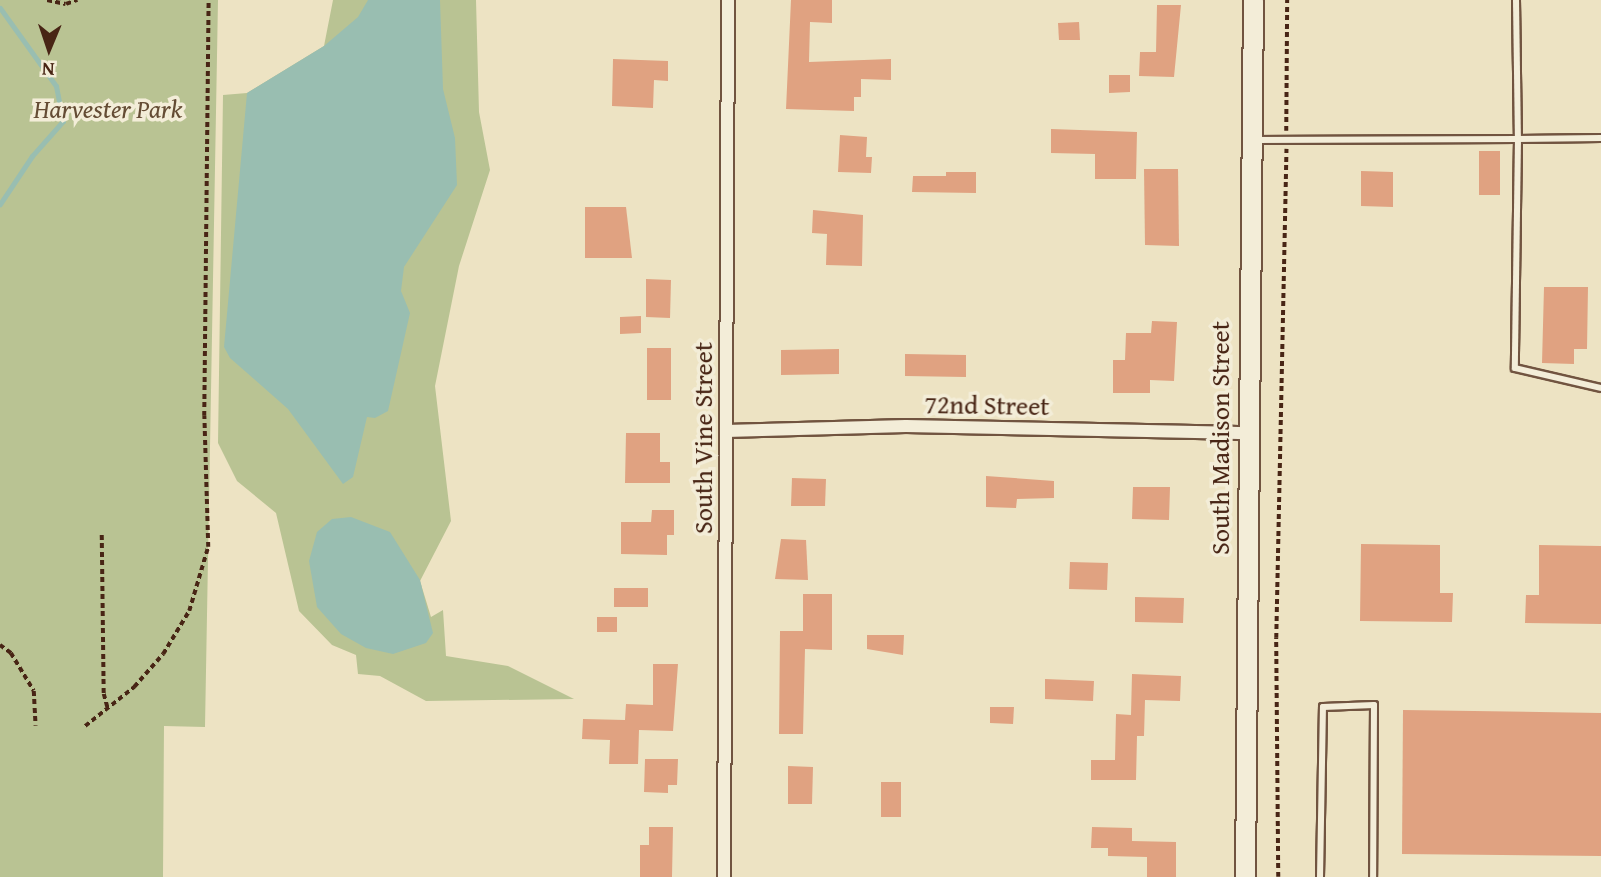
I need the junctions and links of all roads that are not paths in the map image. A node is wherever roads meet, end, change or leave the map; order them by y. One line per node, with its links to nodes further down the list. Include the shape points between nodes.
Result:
1 (728, 0): 8 (street, South Vine Street)
2 (1253, 0): 6 (street, South Madison Street)
3 (1516, 0): 5 (lane)
4 (1601, 138): 5 (lane)
5 (1518, 139): 6 (lane); 7 (lane, via 1515,368)
6 (1250, 140): 9 (street, South Madison Street)
7 (1601, 388)
8 (726, 431): 9 (street, 72nd Street, via 906,426); 10 (street, South Vine Street)
9 (1247, 433): 11 (street, South Madison Street)
10 (724, 877)
11 (1245, 877)
12 (1320, 877): 13 (lane, via 1323,707 1374,705)
13 (1373, 877)

